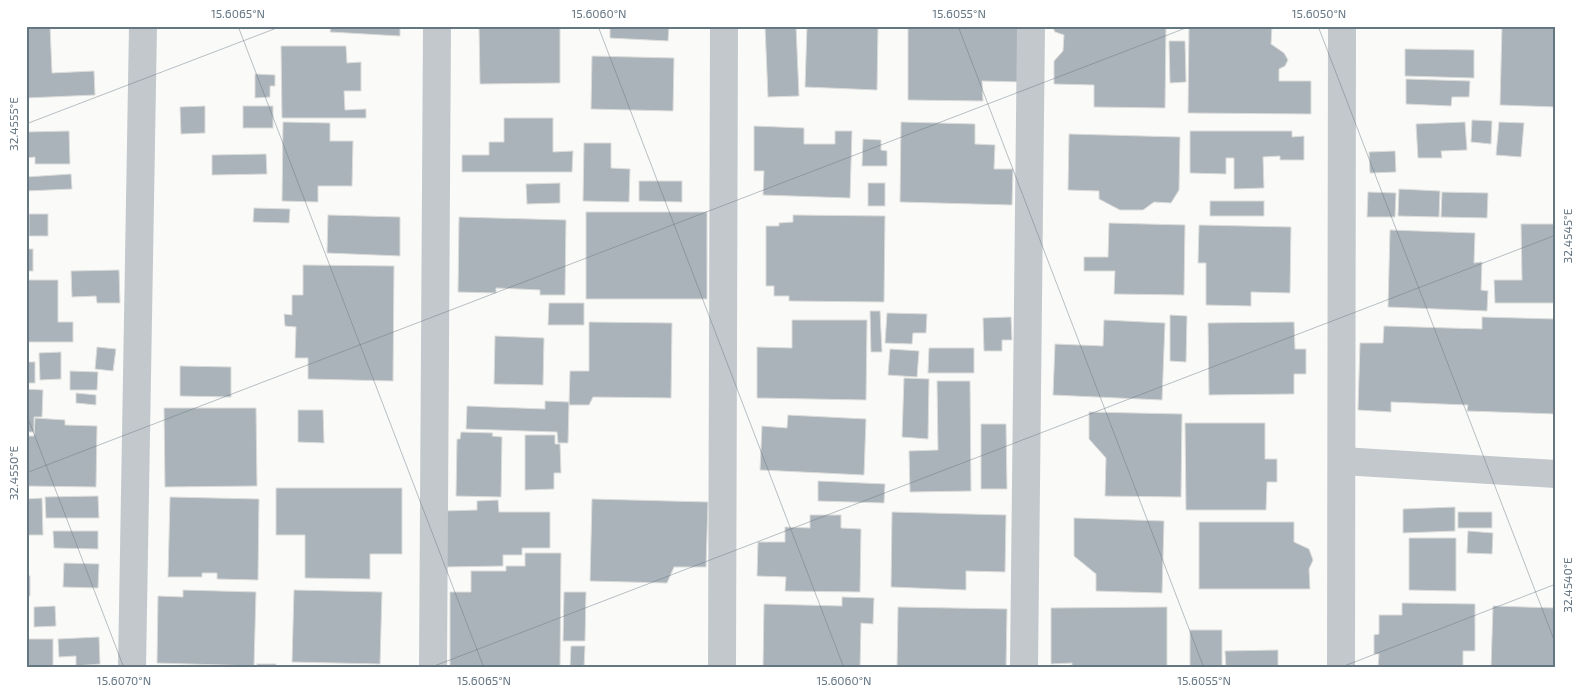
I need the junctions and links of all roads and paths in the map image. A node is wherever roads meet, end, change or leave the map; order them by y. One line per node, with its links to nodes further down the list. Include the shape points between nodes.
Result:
1 (143, 26): 8 (street)
2 (436, 26): 9 (street)
3 (724, 26): 10 (street)
4 (1030, 26): 11 (street)
5 (1342, 26): 6 (street)
6 (1342, 461): 7 (street); 12 (street)
7 (1556, 474)
8 (132, 668)
9 (434, 668)
10 (722, 668)
11 (1024, 668)
12 (1341, 668)

